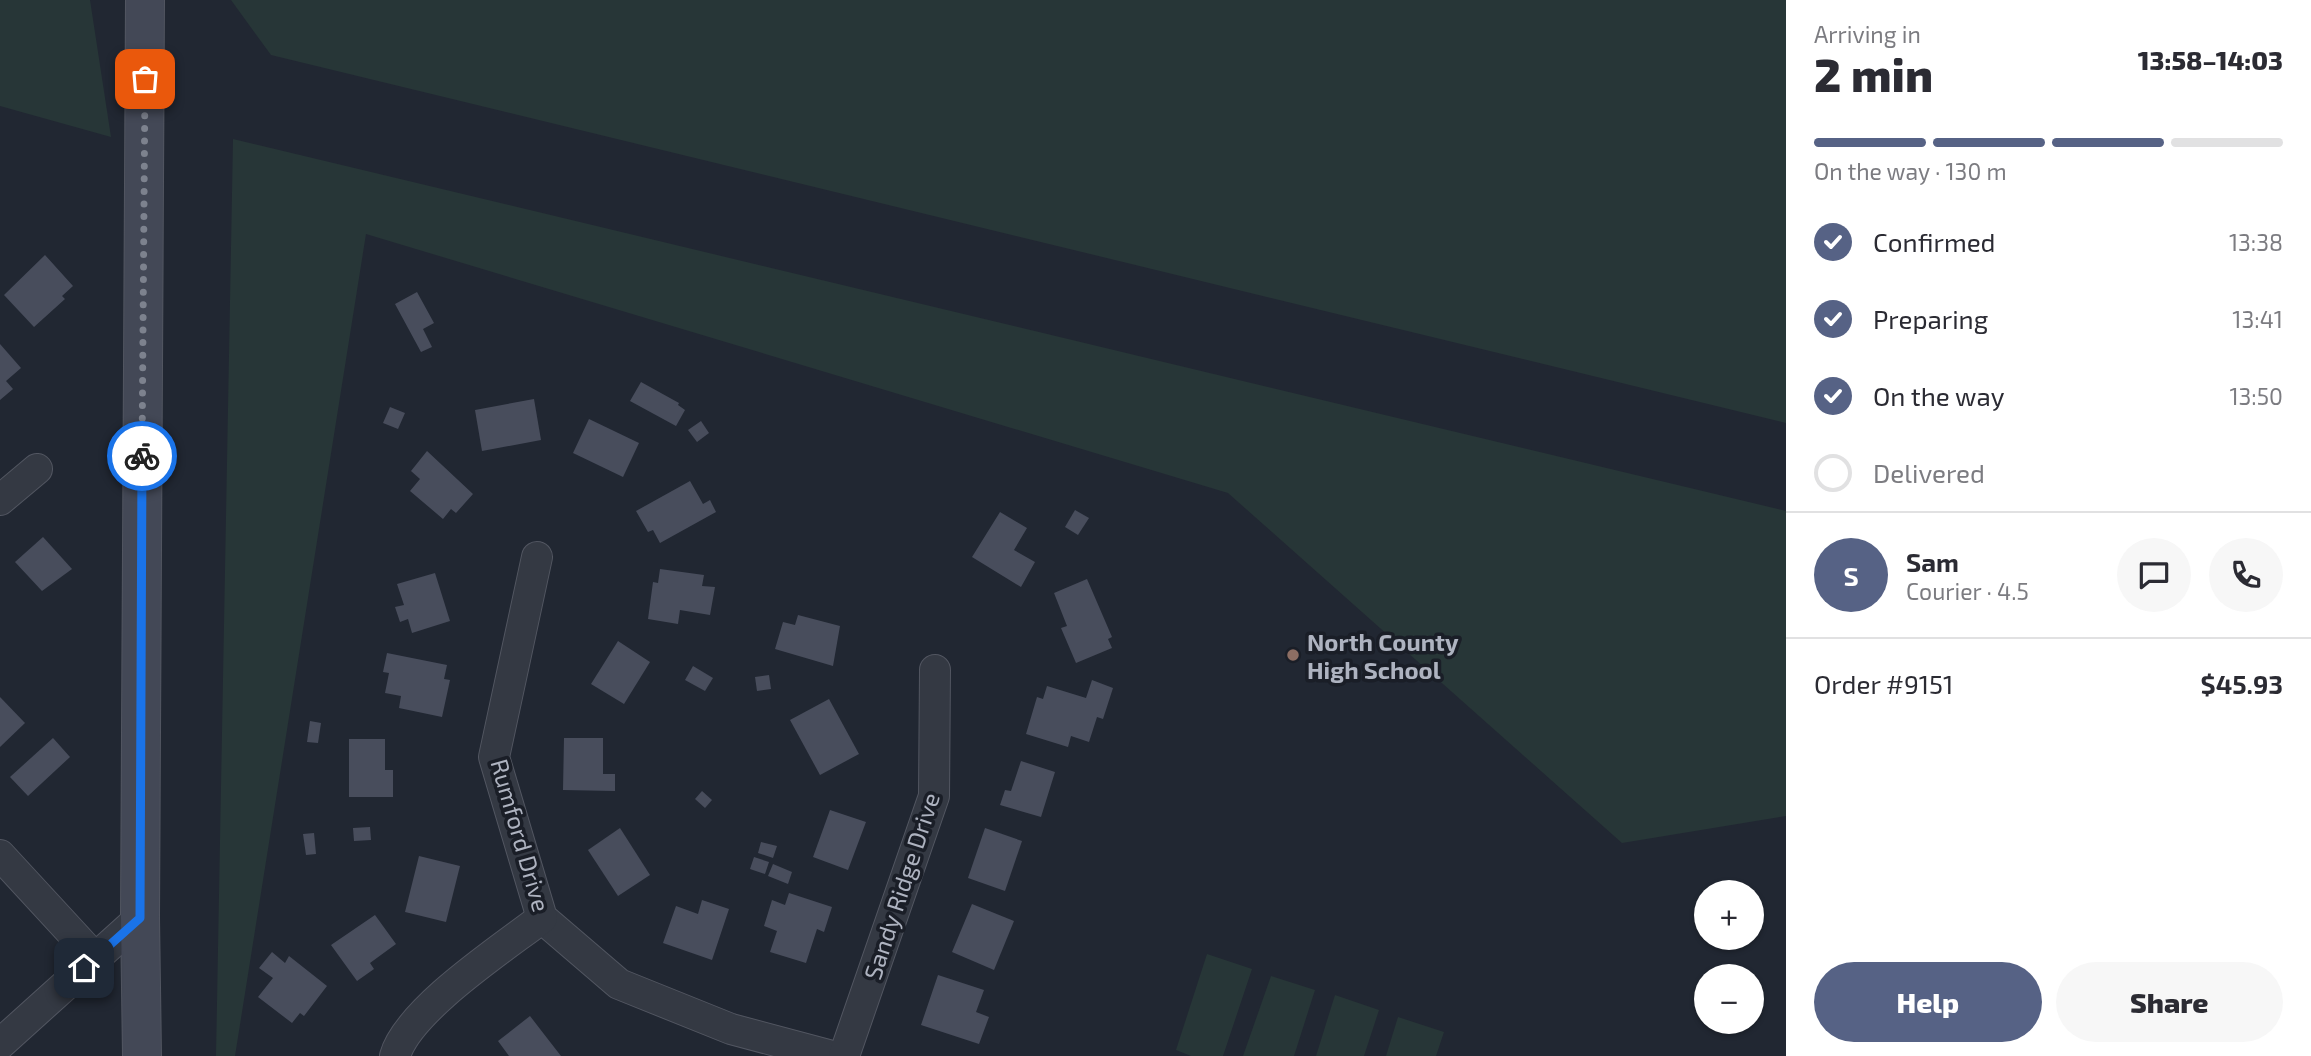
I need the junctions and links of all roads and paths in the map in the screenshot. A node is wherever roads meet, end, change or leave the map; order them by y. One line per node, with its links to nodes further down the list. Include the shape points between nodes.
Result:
1 (145, 0): 7 (main road)
2 (37, 469): 3 (street)
3 (0, 500)
4 (537, 557): 8 (street, Rumford Drive, via 494,757)
5 (935, 670): 14 (street, Sandy Ridge Drive, via 934,796)
6 (0, 855): 9 (street)
7 (140, 918): 9 (street); 11 (main road)
8 (542, 918): 12 (street, via 434,1002); 13 (street, Rumford Drive, via 619,984 731,1029)
9 (95, 958): 10 (street)
10 (0, 1044)
11 (142, 1056)
12 (395, 1056)
13 (832, 1056)
14 (844, 1056)

